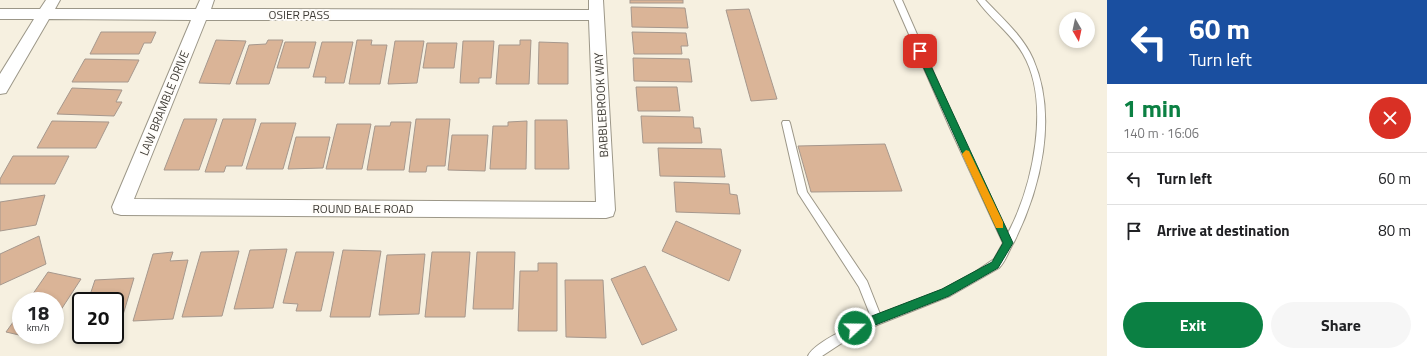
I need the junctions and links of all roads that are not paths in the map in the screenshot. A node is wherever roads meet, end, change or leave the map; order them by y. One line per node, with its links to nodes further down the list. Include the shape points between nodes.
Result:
1 (53, 0): 7 (street)
2 (898, 0): 12 (lane)
3 (981, 0): 12 (lane, via 1030,58 1042,97 1039,147 1028,200)
4 (204, 6): 5 (street, OSIER PASS); 7 (street, OSIER PASS); 10 (street, LAW BRAMBLE DRIVE)
5 (597, 8): 11 (street, BABBLEBROOK WAY)
6 (0, 14): 7 (street, OSIER PASS)
7 (44, 14): 8 (street)
8 (0, 88)
9 (786, 123): 13 (lane, via 803,193 863,284)
10 (121, 206): 11 (street, ROUND BALE ROAD)
11 (606, 210)
12 (1008, 243): 13 (lane, via 995,265 945,293)
13 (877, 320): 14 (lane, via 855,328 827,344)
14 (813, 356)

